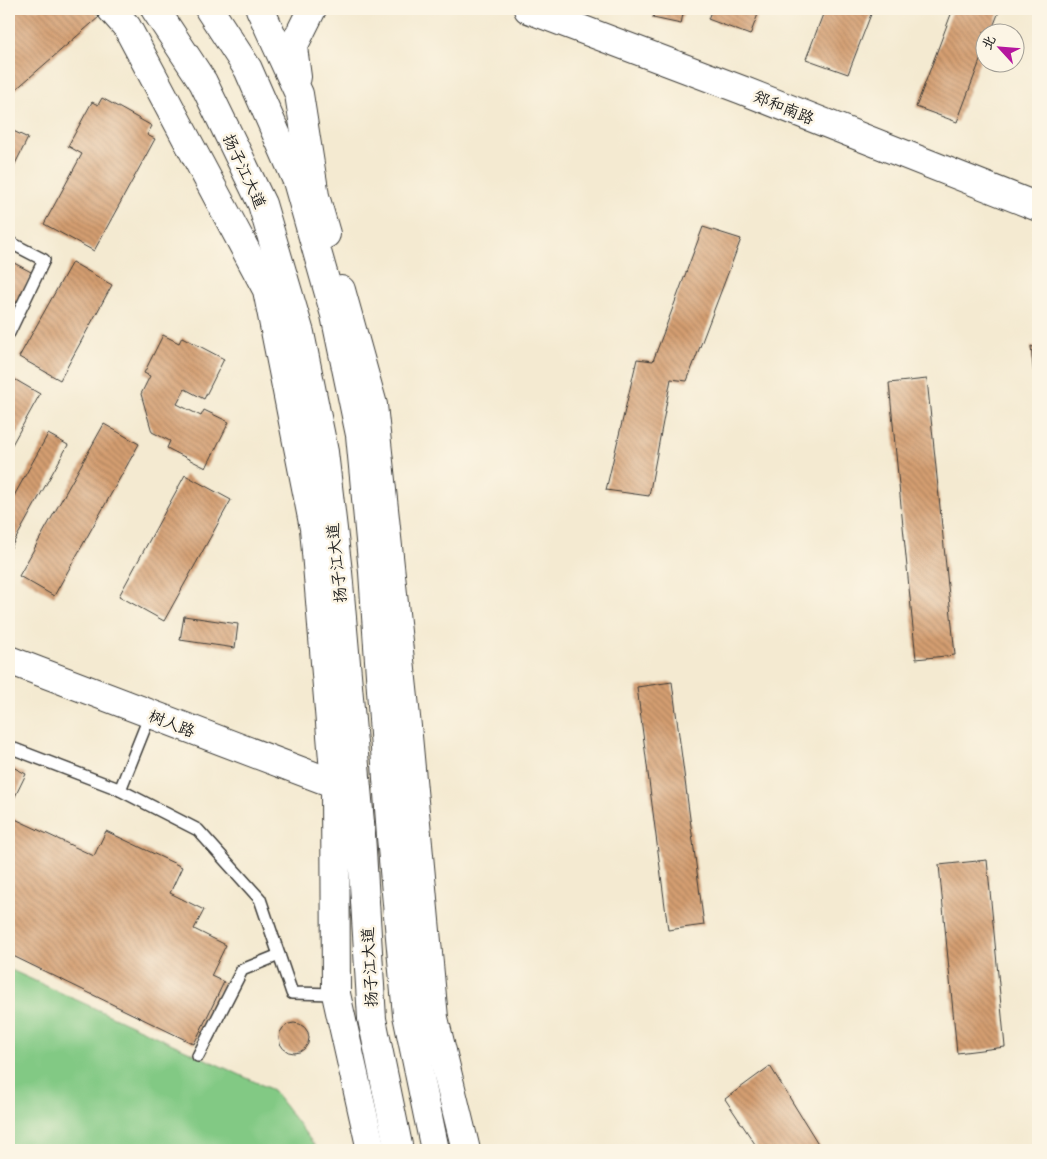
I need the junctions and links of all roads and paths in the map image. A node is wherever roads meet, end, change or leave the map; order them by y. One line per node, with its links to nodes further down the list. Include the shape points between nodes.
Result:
1 (111, 9): 14 (main road, via 127,28 267,290 314,528)
2 (155, 9): 20 (main road, 扬子江大道, via 203,82 262,204 300,333 324,452 338,572 361,834 372,1019)
3 (209, 9): 21 (main road, 扬子江大道, via 248,69 297,181 335,314 360,435 407,1015)
4 (260, 9): 7 (main road)
5 (312, 9): 7 (main road, via 293,47)
6 (528, 9): 8 (main road, 郑和南路)
7 (299, 94): 22 (main road, via 315,196 373,405 434,1018)
8 (1038, 207)
9 (9, 242): 10 (lane, via 44,260)
10 (9, 333)
11 (9, 660): 12 (main road, 树人路)
12 (150, 715): 14 (main road, 树人路); 15 (lane)
13 (9, 747): 15 (lane)
14 (335, 784): 17 (main road)
15 (120, 790): 16 (lane, via 198,830 260,899)
16 (280, 955): 17 (lane, via 292,993); 18 (lane, via 242,970)
17 (336, 994): 19 (main road)
18 (198, 1056)
19 (371, 1150)
20 (399, 1150)
21 (435, 1150)
22 (466, 1150)

